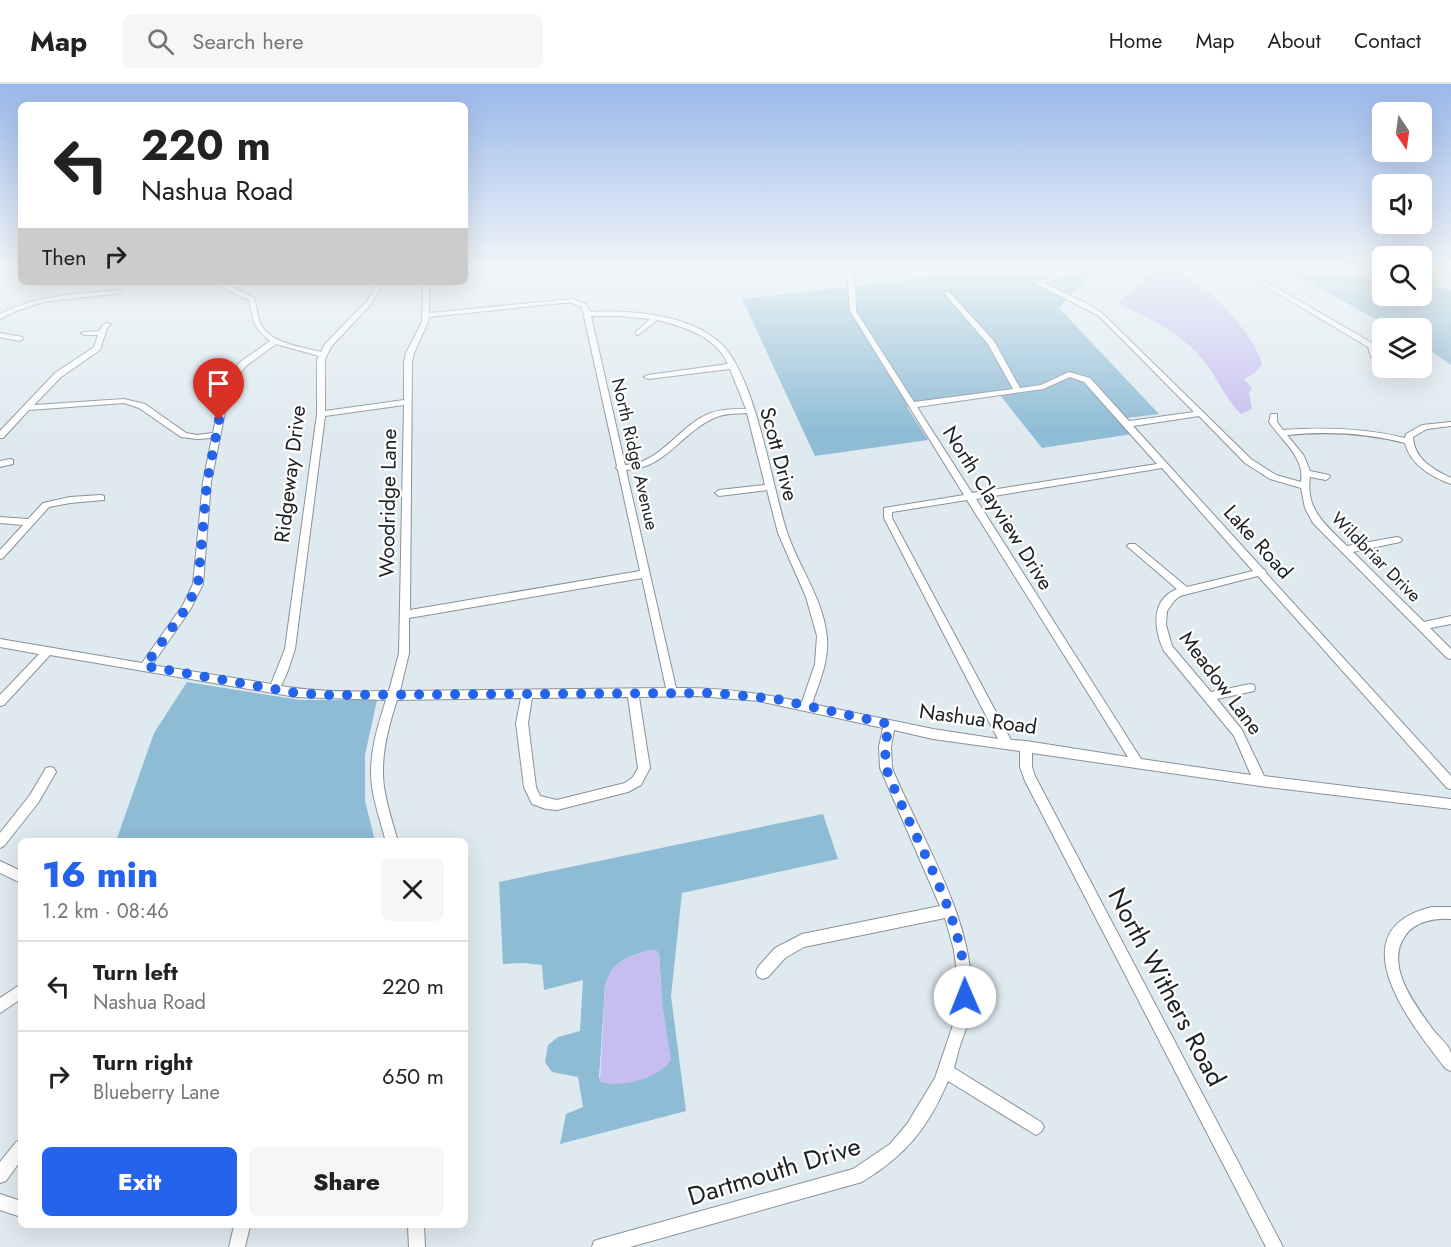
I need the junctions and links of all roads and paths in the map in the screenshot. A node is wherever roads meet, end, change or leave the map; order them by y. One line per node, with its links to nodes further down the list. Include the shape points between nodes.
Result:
1 (257, 323): 17 (street)
2 (351, 323): 20 (street)
3 (424, 323): 24 (street, Woodridge Lane, via 410,353)
4 (589, 323): 40 (street, North Ridge Avenue)
5 (649, 323): 14 (street)
6 (673, 323): 21 (street, Scott Drive, via 717,344)
7 (861, 323): 25 (street, North Clayview Drive)
8 (974, 323): 23 (street, via 991,343)
9 (1109, 323): 29 (street)
10 (1333, 323): 18 (street)
11 (108, 324): 13 (street)
12 (85, 333): 13 (street)
13 (102, 333): 26 (street, via 97,348 58,375)
14 (638, 333)
15 (0, 335): 16 (street)
16 (19, 339)
17 (275, 341): 20 (street); 34 (street, via 249,359 230,379)
18 (1371, 346): 19 (street)
19 (1372, 349)
20 (322, 355): 28 (street, Ridgeway Drive)
21 (733, 366): 22 (street); 27 (street, Scott Drive)
22 (648, 377)
23 (1017, 390): 25 (street); 31 (street, Lake Road, via 1043,387 1069,374 1079,375)
24 (408, 402): 28 (street); 58 (street, Woodridge Lane)
25 (912, 405): 47 (street, North Clayview Drive)
26 (28, 408): 34 (street, via 124,401 142,406 184,435); 35 (street)
27 (749, 411): 40 (street, via 711,416 652,462); 45 (street, Scott Drive)
28 (321, 414): 66 (street, Ridgeway Drive, via 290,649)
29 (1199, 414): 31 (street); 44 (street, via 1254,465 1282,480)
30 (1274, 416): 33 (street, via 1273,422)
31 (1127, 423): 39 (street, Lake Road)
32 (1451, 424): 36 (street, via 1421,429)
33 (1282, 433): 36 (street, via 1336,428); 41 (street)
34 (216, 435): 64 (street, via 207,482 198,584 187,607)
35 (0, 436)
36 (1408, 441): 43 (street, via 1419,461)
37 (10, 462): 38 (street)
38 (0, 464)
39 (1165, 465): 47 (street); 55 (street, Lake Road)
40 (620, 468): 56 (street, North Ridge Avenue)
41 (1306, 474): 42 (street); 44 (street, Wildbriar Drive)
42 (1326, 477)
43 (1451, 481)
44 (1305, 486): 53 (street, Wildbriar Drive, via 1312,515)
45 (770, 487): 46 (street); 73 (street, Scott Drive, via 822,637 818,676)
46 (719, 493)
47 (970, 497): 75 (street, via 887,510 888,518); 77 (street, North Clayview Drive)
48 (101, 498): 50 (street, via 46,505)
49 (0, 520): 50 (street)
50 (30, 522): 54 (street)
51 (1397, 540): 53 (street)
52 (1132, 546): 57 (street)
53 (1344, 550): 60 (street, Wildbriar Drive)
54 (0, 556)
55 (1262, 572): 57 (street, Meadow Lane); 80 (street, Lake Road)
56 (645, 574): 58 (street); 68 (street, North Ridge Avenue)
57 (1184, 590): 71 (street, Meadow Lane, via 1163,607 1160,627 1165,644)
58 (404, 615): 70 (street, Woodridge Lane, via 404,653)
59 (1451, 620): 60 (street)
60 (1422, 626): 63 (street, Wildbriar Drive)
61 (0, 643): 62 (street, Nashua Road)
62 (48, 651): 64 (street, Nashua Road); 72 (street)
63 (1451, 655)
64 (145, 666): 66 (street, Nashua Road)
65 (1250, 688): 71 (street)
66 (273, 689): 70 (street, Nashua Road, via 330,695)
67 (633, 692): 68 (street, Nashua Road); 69 (street, Nashua Road); 69 (street, via 644,768 640,777 628,787 551,805 537,800 530,787 522,723)
68 (672, 692): 73 (street, Nashua Road, via 738,695)
69 (527, 693): 70 (street, Nashua Road)
70 (394, 694): 82 (street, via 377,769)
71 (1207, 697): 79 (street, Meadow Lane, via 1238,733)
72 (0, 702)
73 (806, 706): 74 (street, Nashua Road)
74 (889, 724): 75 (street, Nashua Road); 86 (street, Dartmouth Drive, via 886,768)
75 (1007, 744): 76 (street, Nashua Road)
76 (1026, 747): 77 (street, Nashua Road); 103 (street, North Withers Road, via 1029,777)
77 (1137, 762): 79 (street, Nashua Road)
78 (50, 772): 83 (street)
79 (1260, 780): 81 (street, Nashua Road)
80 (1451, 784)
81 (1451, 804)
82 (391, 838)
83 (0, 842)
84 (0, 867): 85 (street)
85 (18, 876)
86 (948, 910): 88 (street, via 802,941 780,953); 92 (street, Dartmouth Drive, via 963,955 966,981 964,1013)
87 (1451, 913): 91 (street, via 1408,922 1395,939 1392,956 1400,993)
88 (763, 972)
89 (18, 993): 90 (street)
90 (0, 1006)
91 (1451, 1064)
92 (947, 1071): 93 (street); 102 (street, Dartmouth Drive, via 901,1146 856,1176)
93 (1036, 1127)
94 (18, 1151): 95 (street)
95 (0, 1176)
96 (0, 1202): 97 (street)
97 (18, 1208)
98 (242, 1228): 100 (street)
99 (416, 1228): 101 (street)
100 (237, 1247)
101 (417, 1247)
102 (600, 1247)
103 (1275, 1247)

